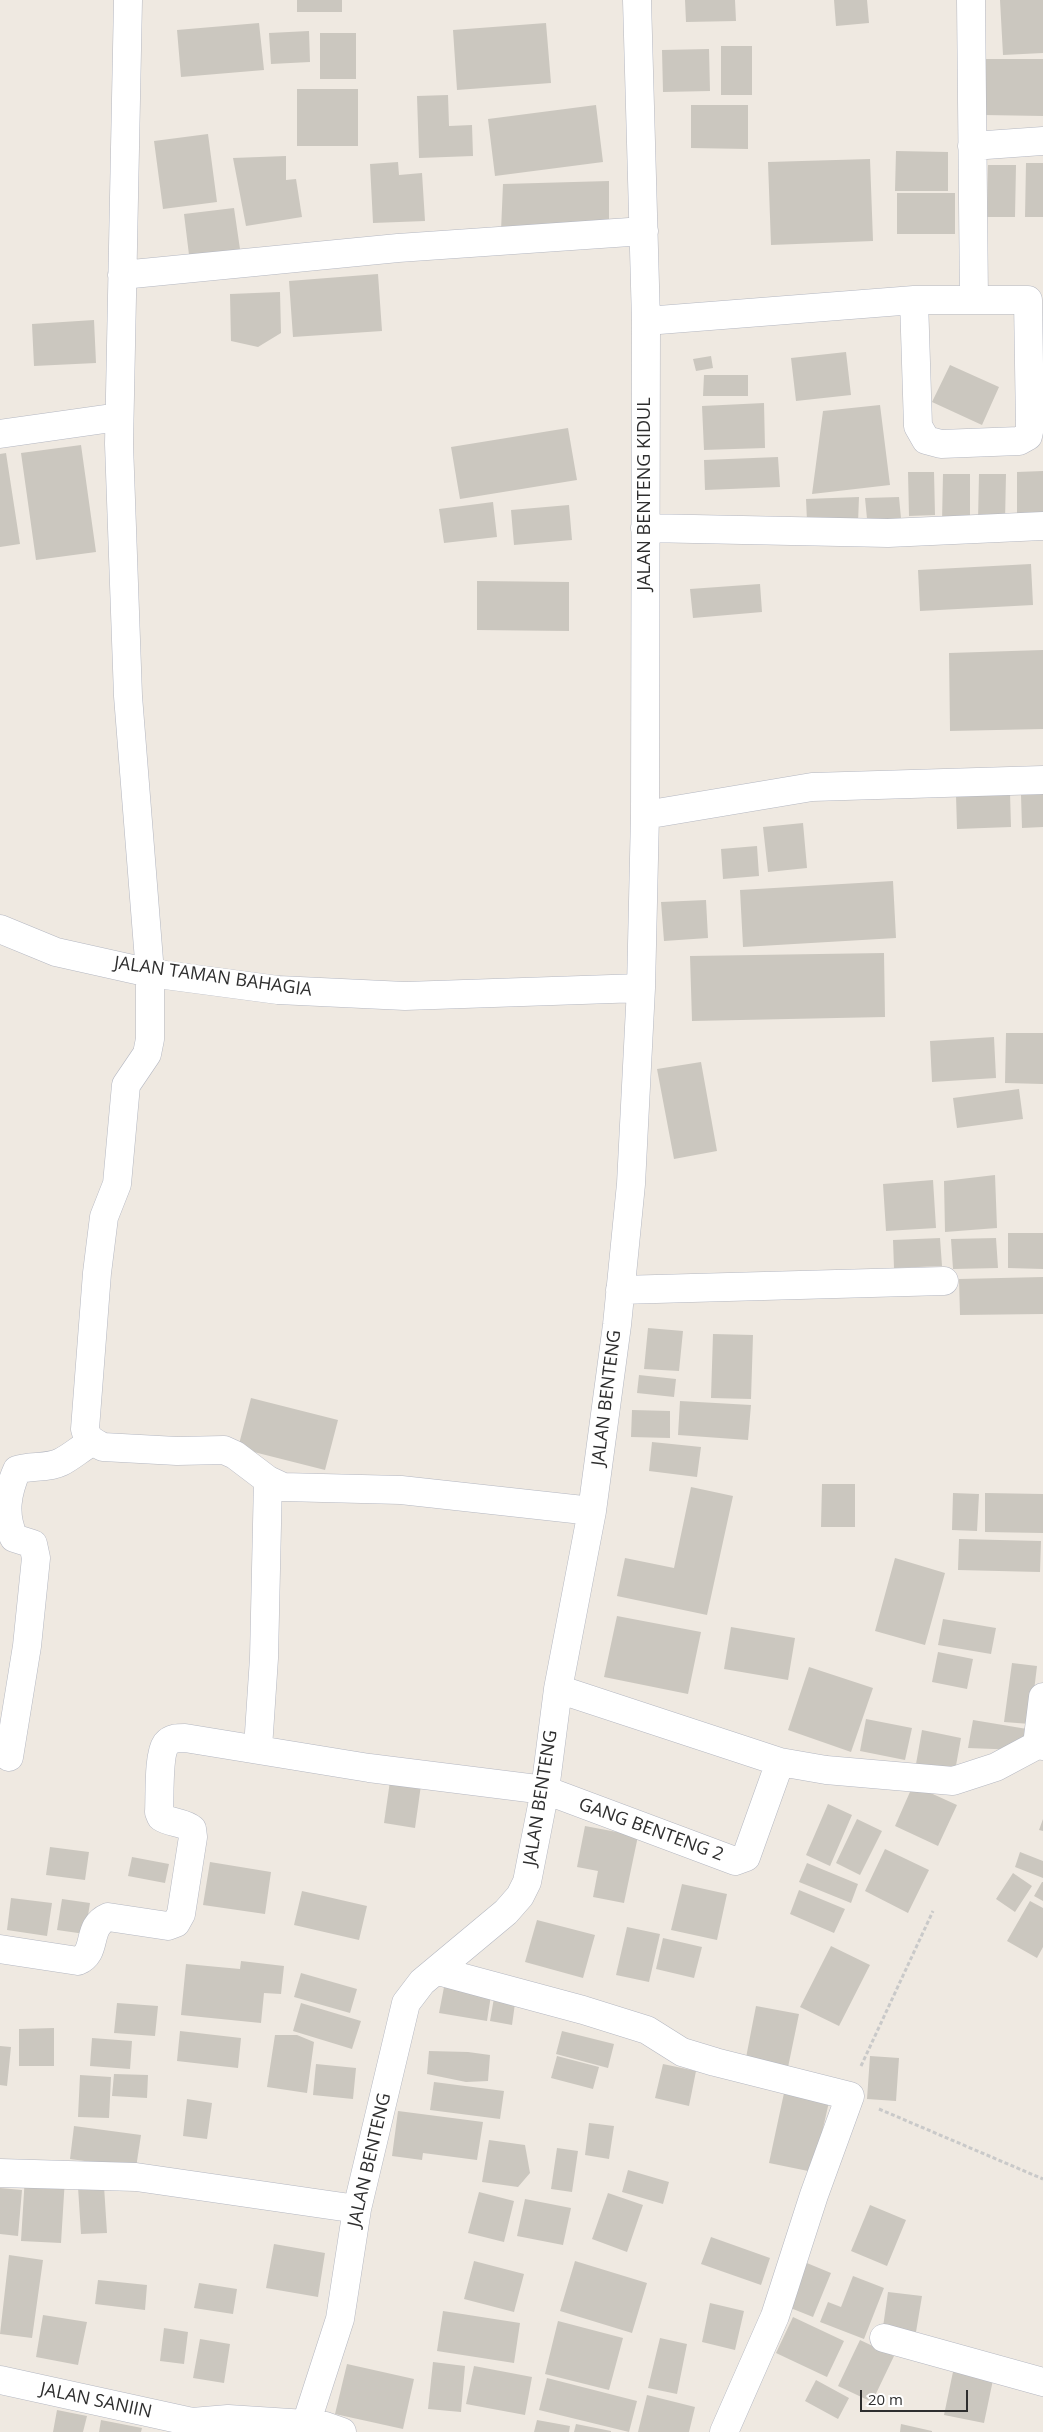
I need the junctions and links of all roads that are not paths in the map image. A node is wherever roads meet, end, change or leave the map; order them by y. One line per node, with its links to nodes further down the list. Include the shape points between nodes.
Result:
1 (128, 0): 7 (street)
2 (637, 0): 6 (street, JALAN BENTENG KIDUL)
3 (971, 0): 5 (street)
4 (1043, 141): 5 (street)
5 (972, 146): 9 (street)
6 (644, 231): 7 (street, via 398,248); 11 (street, JALAN BENTENG KIDUL)
7 (122, 275): 12 (street)
8 (914, 300): 9 (street); 10 (street, via 918,426 926,440 941,444 1019,440 1028,436); 11 (street)
9 (974, 300): 10 (street)
10 (1035, 300)
11 (646, 322): 15 (street, JALAN BENTENG KIDUL)
12 (118, 417): 13 (street); 19 (street, via 128,696)
13 (0, 434)
14 (1043, 526): 15 (street, via 888,533)
15 (645, 528): 17 (street, JALAN BENTENG KIDUL)
16 (1043, 780): 17 (street, via 812,787)
17 (646, 815): 20 (street, JALAN BENTENG KIDUL)
18 (0, 929): 19 (street, JALAN TAMAN BAHAGIA, via 56,952)
19 (150, 973): 20 (street, JALAN TAMAN BAHAGIA, via 278,990 404,996); 23 (street, via 150,1038 147,1054 126,1085 117,1184 104,1217 96,1274 85,1429)
20 (641, 988): 22 (street, JALAN BENTENG, via 631,1184)
21 (944, 1281): 22 (street)
22 (620, 1290): 25 (street, JALAN BENTENG)
23 (92, 1442): 24 (street, via 102,1447 224,1450); 30 (street, via 61,1462 17,1470 6,1504 14,1538 33,1544 36,1558)
24 (268, 1480): 25 (street, via 282,1487 401,1490); 29 (street, via 264,1658)
25 (592, 1511): 26 (street, JALAN BENTENG)
26 (558, 1689): 31 (street); 32 (street, JALAN BENTENG)
27 (1043, 1697): 28 (street)
28 (1040, 1746): 31 (street, via 996,1767 953,1781 826,1770)
29 (258, 1748): 32 (street, via 369,1768); 33 (street, via 185,1738 172,1739 166,1744 159,1812 167,1821 188,1826 193,1837 181,1914 176,1923 168,1926 108,1917 95,1926 90,1950 86,1958 78,1961)
30 (10, 1757)
31 (780, 1762): 32 (street, GANG BENTENG 2, via 746,1857 740,1861)
32 (545, 1790): 34 (street, JALAN BENTENG, via 527,1882 520,1896)
33 (0, 1949)
34 (438, 1971): 36 (street, JALAN BENTENG, via 422,1982 406,2002); 43 (street, via 647,2030 682,2052 850,2096 814,2195 776,2316)
35 (0, 2173): 36 (street, via 136,2178)
36 (357, 2209): 40 (street, JALAN BENTENG, via 340,2319)
37 (884, 2338): 39 (street)
38 (0, 2380): 41 (street, JALAN SANIIN)
39 (1043, 2382)
40 (306, 2424): 41 (street, via 228,2419); 42 (street)
41 (191, 2427)
42 (342, 2432)
43 (724, 2432)

